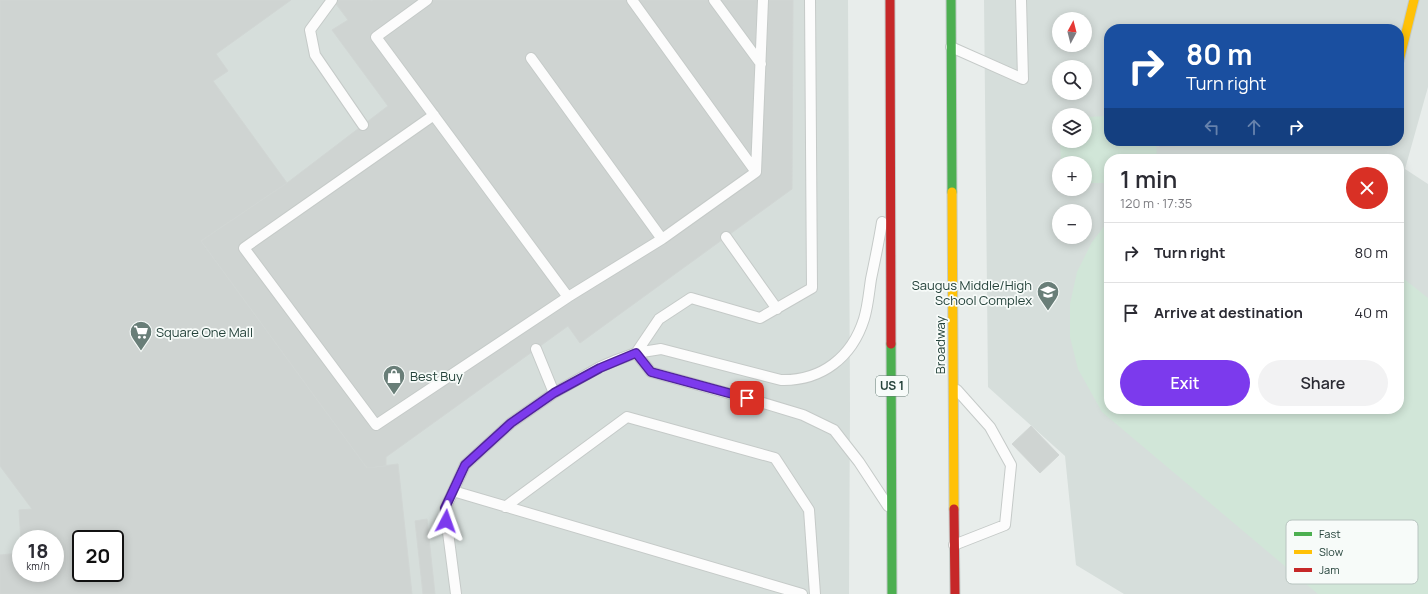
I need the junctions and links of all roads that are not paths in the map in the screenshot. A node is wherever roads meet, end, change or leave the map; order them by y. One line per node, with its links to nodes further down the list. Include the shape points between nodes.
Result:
1 (332, 0): 16 (lane, via 310,30 315,55)
2 (427, 0): 15 (lane, via 376,37)
3 (632, 0): 17 (lane)
4 (714, 0): 14 (lane)
5 (763, 0): 14 (lane)
6 (810, 0): 22 (lane, via 812,288)
7 (890, 0): 18 (main road, US 1)
8 (951, 0): 12 (main road, Broadway)
9 (1021, 0): 12 (lane, via 1023,79)
10 (1414, 0): 11 (main road)
11 (1404, 41)
12 (952, 48): 25 (main road, Broadway)
13 (531, 58): 20 (lane)
14 (761, 64): 17 (lane)
15 (434, 115): 21 (lane); 21 (lane, via 244,248 376,425)
16 (363, 125)
17 (756, 172): 20 (lane)
18 (890, 179): 24 (lane, via 864,319 855,340 841,358 827,369 805,378 781,380 661,349); 29 (main road, US 1)
19 (726, 237): 22 (lane)
20 (662, 239): 21 (lane)
21 (568, 297)
22 (777, 309): 24 (lane, via 760,318 691,298 659,319)
23 (536, 350): 26 (lane)
24 (636, 353): 26 (lane, via 600,368); 29 (lane, via 651,372 781,408 834,430)
25 (954, 387): 30 (main road, Broadway); 30 (lane, via 990,427 1012,465 1005,524)
26 (554, 393): 27 (lane, via 511,423 465,465)
27 (453, 491): 28 (lane); 31 (lane, via 445,508)
28 (505, 507): 32 (lane); 33 (lane, via 627,417 775,458 809,510)
29 (892, 512): 34 (main road, US 1)
30 (954, 545): 35 (main road, Broadway)
31 (456, 594)
32 (802, 594)
33 (815, 594)
34 (892, 594)
35 (955, 594)

